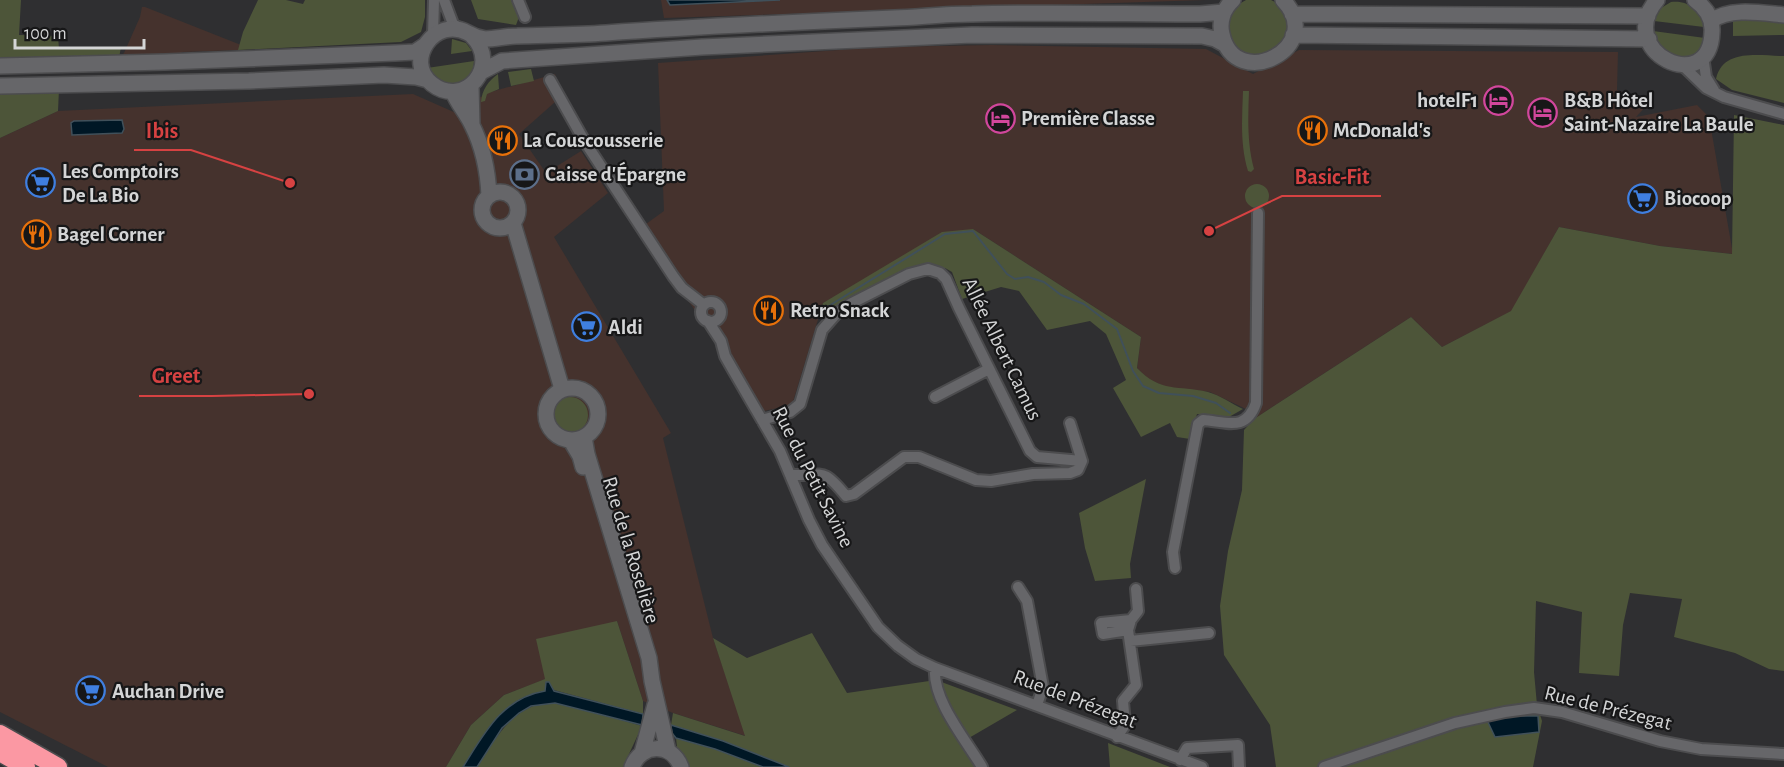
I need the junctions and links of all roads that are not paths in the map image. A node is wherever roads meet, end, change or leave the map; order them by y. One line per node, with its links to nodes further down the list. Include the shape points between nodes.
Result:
1 (434, 0): 17 (street)
2 (444, 0): 14 (street, via 453,24)
3 (518, 0): 11 (street)
4 (1283, 0): 9 (main road)
5 (1657, 0): 12 (main road)
6 (1697, 1): 8 (main road); 13 (main road, via 1707,10)
7 (1228, 6): 14 (main road, via 1200,14 970,14 489,39); 18 (main road, via 1221,26)
8 (1752, 12): 10 (main road); 13 (main road, via 1722,15)
9 (1292, 14): 12 (main road); 15 (main road)
10 (1784, 15)
11 (525, 16)
12 (1648, 16): 16 (main road)
13 (1711, 21): 19 (main road, via 1711,42)
14 (468, 34): 17 (main road, via 448,29); 22 (main road, via 483,54)
15 (1293, 36): 16 (main road); 18 (main road, via 1282,54 1262,63 1245,61)
16 (1649, 39): 20 (main road, via 1661,57)
17 (429, 41): 21 (main road, via 415,52); 23 (main road, via 421,62)
18 (1226, 45): 22 (main road, via 1202,36 972,35 589,54 502,61)
19 (1703, 56): 20 (main road); 28 (street, via 1707,77)
20 (1682, 65): 28 (street)
21 (0, 66)
22 (481, 72): 26 (main road)
23 (428, 80): 25 (main road, via 384,75); 27 (main road, via 439,89)
24 (550, 80): 34 (street, Rue du Petit Savine, via 585,142 673,276)
25 (0, 86)
26 (471, 86): 27 (main road); 30 (main road)
27 (453, 92): 30 (main road)
28 (1716, 93): 29 (street)
29 (1784, 114)
30 (472, 125): 31 (main road)
31 (496, 194): 33 (main road, via 512,196 517,204 518,213); 33 (main road, via 483,207 484,217 491,225)
32 (1258, 213): 44 (street, via 1256,403 1244,422 1198,423 1173,552)
33 (508, 225): 37 (main road, via 535,297)
34 (704, 305): 35 (street, Rue du Petit Savine, via 702,315); 35 (street, Rue du Petit Savine, via 710,302 720,306 721,314)
35 (713, 321): 39 (street, Rue du Petit Savine, via 725,356)
36 (988, 369): 38 (street); 39 (street, Allée Albert Camus, via 950,285 928,269 909,274 837,313 822,330 800,405); 42 (street, Allée Albert Camus, via 1033,455)
37 (562, 389): 41 (main road, via 552,395 546,406 547,424 562,439); 41 (main road, via 579,388 596,403 597,421 592,431)
38 (935, 397)
39 (762, 420): 43 (street, Rue du Petit Savine)
40 (1070, 423): 42 (street)
41 (578, 439): 50 (main road, Rue de la Roselière, via 587,454 649,658)
42 (1083, 461): 43 (street, via 1078,470 1070,473 991,481 976,480 909,456 846,496 824,474)
43 (790, 475): 49 (street, Rue du Petit Savine, via 822,545 878,627 916,659)
44 (1175, 568)
45 (1018, 587): 51 (street, via 1027,601 1043,687)
46 (1136, 588): 48 (street, via 1138,611 1130,625)
47 (1209, 633): 48 (street)
48 (1130, 641): 53 (street, via 1136,685 1123,701 1125,725)
49 (935, 668): 51 (street, Rue de Prézegat); 63 (street, via 934,680 943,703)
50 (656, 702): 54 (main road, Rue de la Roselière); 56 (main road, Rue de la Roselière)
51 (1037, 705): 53 (street, Rue de Prézegat)
52 (0, 734): 60 (highway)
53 (1117, 737): 58 (street, Rue de Prézegat)
54 (668, 751): 56 (main road, via 654,748); 62 (main road)
55 (0, 752): 59 (highway)
56 (642, 753): 61 (main road)
57 (1784, 753): 66 (street, Rue de Prézegat, via 1701,749 1534,708 1455,723)
58 (1180, 760): 64 (street, Rue de Prézegat); 65 (street, via 1187,748 1238,745)
59 (27, 767)
60 (58, 767)
61 (632, 767)
62 (681, 767)
63 (982, 767)
64 (1202, 767)
65 (1239, 767)
66 (1324, 767)

